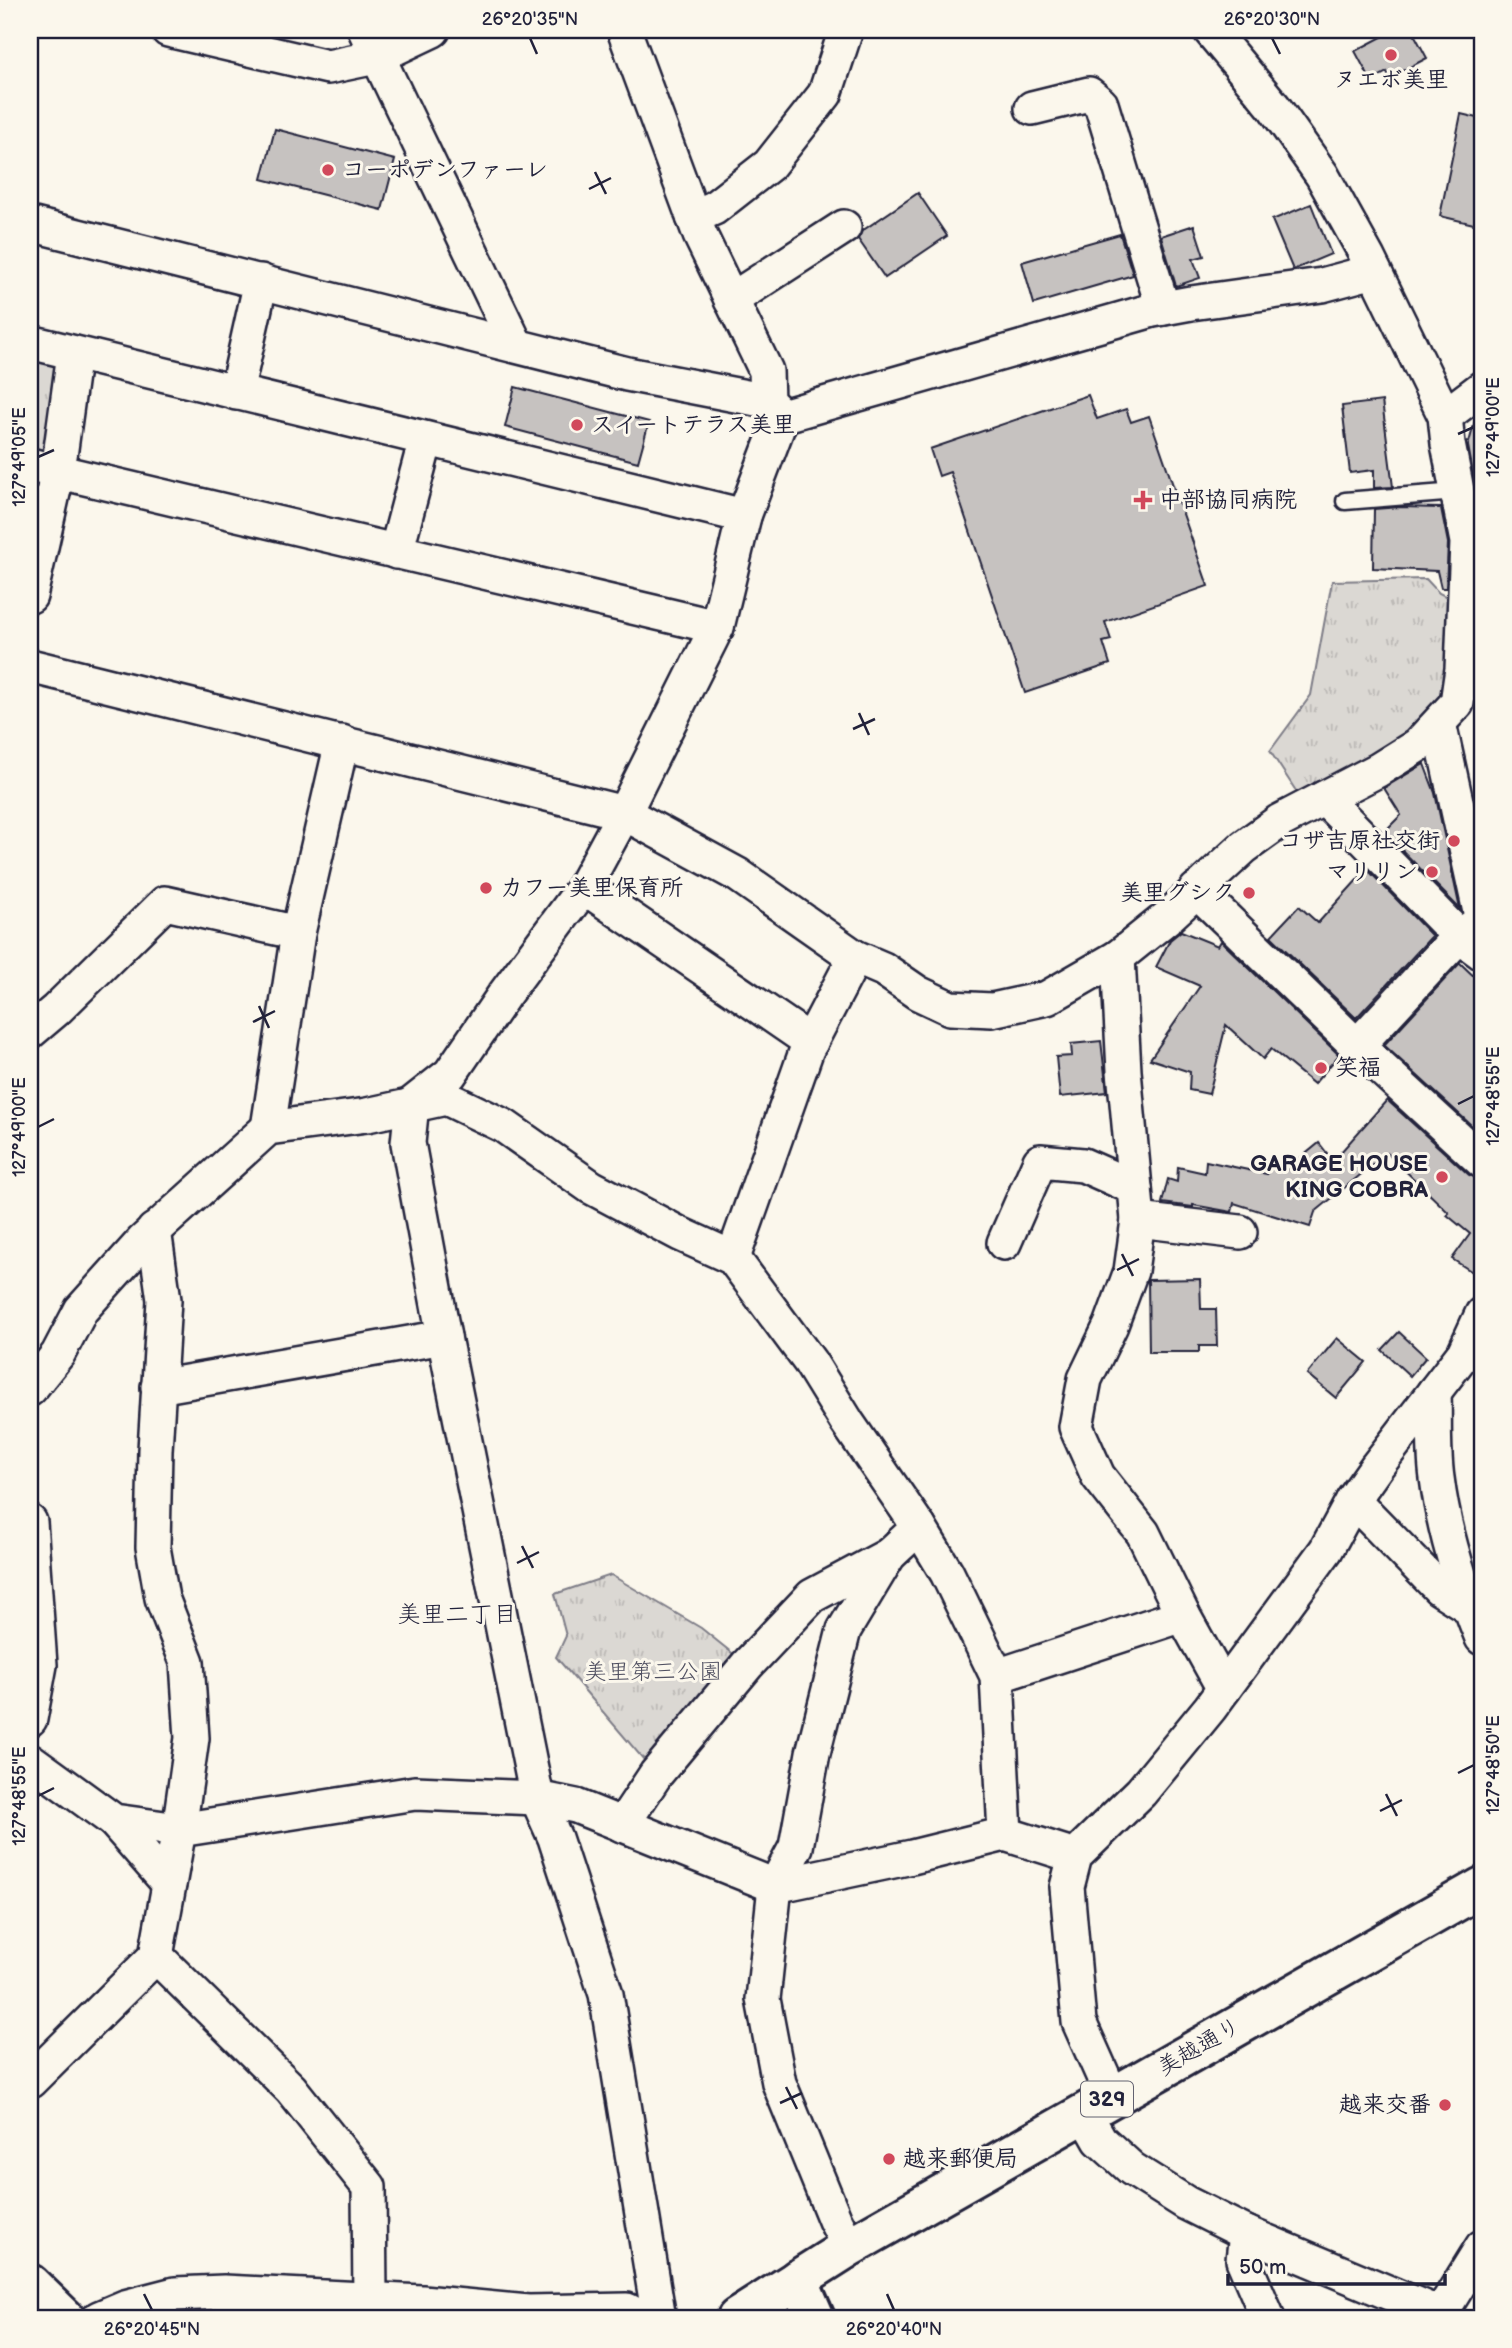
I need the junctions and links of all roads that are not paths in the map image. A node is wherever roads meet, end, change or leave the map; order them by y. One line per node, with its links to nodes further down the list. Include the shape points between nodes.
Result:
1 (168, 30): 6 (street, via 328,67)
2 (433, 30): 6 (street)
3 (624, 30): 8 (street)
4 (846, 30): 8 (street, via 825,94 769,165 713,208)
5 (1210, 30): 11 (street, via 1274,107 1322,175)
6 (370, 43): 16 (street)
7 (1032, 108): 14 (street, via 1089,94 1101,104)
8 (693, 217): 13 (street)
9 (30, 224): 12 (street)
10 (844, 227): 13 (street)
11 (1374, 271): 14 (street, via 1322,285); 21 (street)
12 (261, 281): 16 (street); 19 (street)
13 (731, 300): 20 (street, via 765,371)
14 (1163, 308): 20 (street)
15 (30, 342): 17 (street)
16 (516, 345): 20 (street)
17 (74, 353): 19 (street); 23 (street)
18 (1482, 388): 21 (street)
19 (236, 393): 22 (street)
20 (774, 408): 26 (street)
21 (1445, 416): 24 (street)
22 (426, 439): 26 (street); 27 (street)
23 (44, 468): 27 (street); 28 (street)
24 (1457, 492): 25 (lane); 31 (street, via 1467,542)
25 (1345, 502)
26 (744, 516): 29 (street)
27 (396, 552): 29 (street)
28 (30, 596)
29 (717, 627): 35 (street)
30 (30, 666): 33 (street)
31 (1472, 668): 32 (street, via 1457,703)
32 (1439, 723): 34 (street, via 1418,745); 39 (street, via 1482,921)
33 (342, 743): 35 (street); 38 (street)
34 (1324, 798): 37 (street, via 1280,821); 39 (street)
35 (624, 813): 36 (street); 40 (street, via 738,875)
36 (584, 887): 43 (street); 45 (street, via 450,1074)
37 (1196, 890): 41 (street); 44 (street)
38 (298, 933): 42 (street, via 165,903); 46 (street)
39 (1471, 945): 44 (street)
40 (855, 957): 41 (street, via 950,1008 992,1010 1047,999); 43 (street)
41 (1118, 957): 48 (street)
42 (30, 1032)
43 (811, 1042): 52 (street)
44 (1357, 1046): 47 (street)
45 (412, 1104): 46 (street); 52 (street, via 446,1098 504,1126 592,1187); 54 (street, via 408,1143)
46 (268, 1128): 49 (street)
47 (1482, 1161)
48 (1137, 1204): 50 (street); 51 (street, via 1083,1166 1040,1161); 62 (street, via 1131,1271 1085,1379 1076,1427 1098,1476 1143,1533)
49 (154, 1230): 55 (street, via 164,1300); 56 (street, via 81,1310 58,1354)
50 (1240, 1232)
51 (1004, 1243)
52 (733, 1258): 60 (street, via 810,1362)
53 (1482, 1314): 57 (street, via 1464,1353)
54 (444, 1337): 55 (street); 68 (street)
55 (158, 1387): 71 (street, via 153,1547 162,1598 187,1662 192,1738)
56 (30, 1390)
57 (1434, 1392): 58 (street); 63 (street, via 1436,1475 1448,1539)
58 (1353, 1500): 63 (street); 65 (street, via 1326,1550)
59 (30, 1522): 66 (street, via 40,1665)
60 (919, 1527): 61 (street); 64 (street)
61 (889, 1555): 70 (street, via 812,1597 747,1665 656,1774); 75 (street, via 844,1630 796,1847)
62 (1183, 1615): 64 (street); 65 (street)
63 (1478, 1623)
64 (997, 1676): 72 (street)
65 (1224, 1689): 73 (street, via 1141,1792)
66 (30, 1719)
67 (30, 1760): 69 (street)
68 (537, 1798): 70 (street, via 576,1806); 71 (street, via 415,1793); 91 (street, via 555,1838 606,1994)
69 (114, 1821): 71 (street); 74 (street)
70 (622, 1825): 75 (street)
71 (179, 1830): 74 (street)
72 (1005, 1834): 73 (street); 75 (street)
73 (1075, 1856): 79 (street, via 1067,1887 1079,2022)
74 (169, 1884): 77 (street)
75 (775, 1886): 81 (street, via 763,1999 779,2082)
76 (1482, 1886): 79 (main road, 美越通り / 329)
77 (156, 1956): 78 (street); 85 (street, via 291,2089 369,2187)
78 (35, 2062)
79 (1098, 2104): 80 (street, via 1100,2140 1132,2169); 81 (main road, 美越通り / 329)
80 (1246, 2233): 87 (street); 94 (street, via 1244,2260)
81 (849, 2247): 83 (main road, 美越通り / 329)
82 (1482, 2247): 87 (street)
83 (798, 2279): 92 (main road, 美越通り / 329); 93 (main road)
84 (30, 2284): 88 (main road)
85 (370, 2298): 86 (street); 89 (street, via 175,2294 125,2306)
86 (526, 2315): 90 (street, via 627,2310)
87 (1443, 2317)
88 (65, 2318)
89 (99, 2318)
90 (642, 2318)
91 (659, 2318)
92 (737, 2318)
93 (815, 2318)
94 (1268, 2318)

